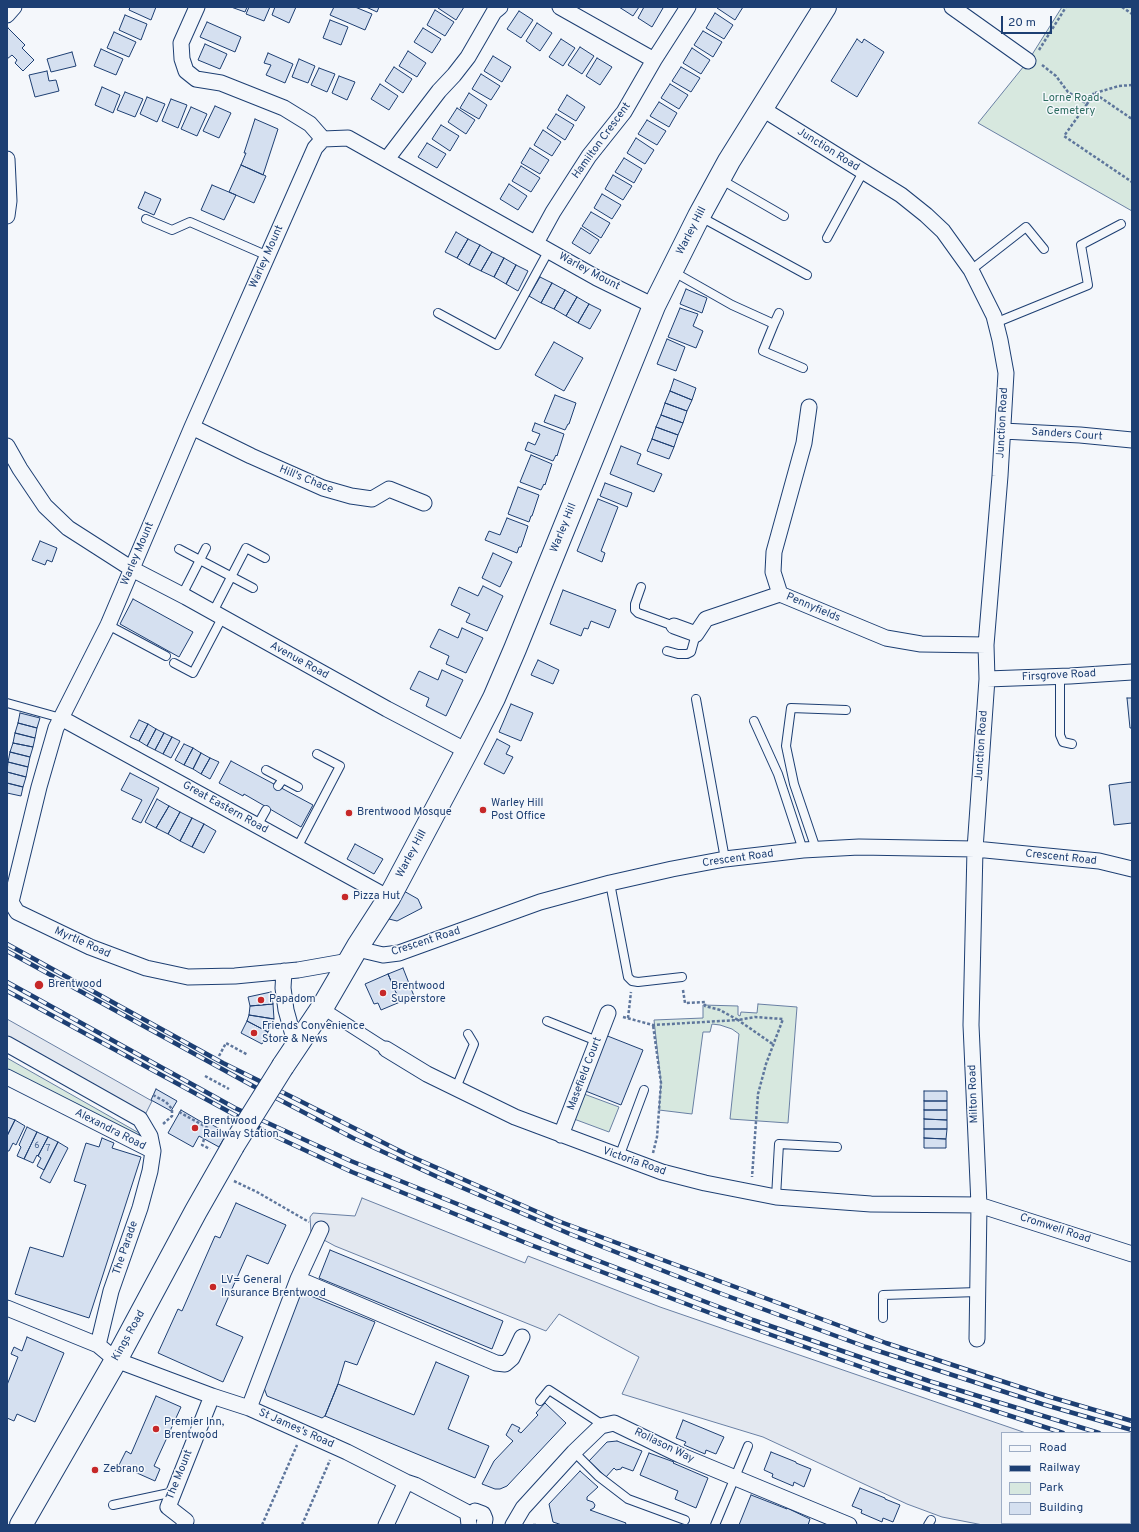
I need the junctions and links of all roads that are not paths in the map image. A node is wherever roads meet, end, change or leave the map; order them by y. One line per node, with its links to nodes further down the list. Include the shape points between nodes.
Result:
1 (14, 7): 8 (street)
2 (197, 7): 12 (street, via 181,43 186,71 196,79 221,83 284,108 310,124)
3 (500, 7): 14 (street, via 494,12 454,76)
4 (560, 7): 10 (street)
5 (688, 7): 10 (street, Hamilton Crescent)
6 (825, 7): 11 (main road, Warley Hill)
7 (953, 7): 9 (street)
8 (7, 15)
9 (1035, 59)
10 (654, 60): 23 (street, Hamilton Crescent, via 624,112 589,156 553,212)
11 (761, 108): 15 (street, Junction Road); 16 (main road, Warley Hill)
12 (323, 139): 14 (street, Warley Mount, via 348,138); 25 (street, Warley Mount, via 315,148)
13 (7, 159): 17 (street)
14 (387, 159): 23 (street, Warley Mount)
15 (863, 172): 22 (lane); 27 (street, Junction Road, via 901,195 926,215 943,231)
16 (720, 179): 18 (main road, Warley Hill); 19 (lane)
17 (7, 216)
18 (698, 216): 26 (main road, Warley Hill); 28 (lane)
19 (784, 216)
20 (146, 219): 25 (lane, via 172,230 190,222)
21 (1121, 224): 32 (lane, via 1081,245 1088,285)
22 (827, 238)
23 (542, 246): 29 (street, Warley Mount, via 597,278); 30 (lane, via 497,345)
24 (1044, 249): 27 (lane, via 1026,227)
25 (268, 256): 36 (street, Warley Mount)
26 (672, 270): 29 (main road, Warley Hill); 33 (lane, via 732,305)
27 (971, 270): 32 (street, Junction Road)
28 (807, 276)
29 (654, 306): 68 (main road, Warley Hill, via 512,656)
30 (438, 313)
31 (779, 313): 33 (lane)
32 (995, 323): 37 (street, Junction Road, via 1006,373)
33 (774, 324): 34 (lane, via 763,351)
34 (803, 368)
35 (809, 407): 49 (street, Pennyfields, via 804,443 774,552 773,572)
36 (192, 427): 40 (street, Hill's Chace, via 323,488 372,499 389,489); 45 (street, Warley Mount)
37 (1003, 431): 38 (street, Sanders Court); 55 (street, Junction Road)
38 (1132, 440)
39 (7, 446): 45 (street, Avenue Road, via 45,506 68,528)
40 (424, 503)
41 (206, 548): 44 (lane)
42 (179, 549): 44 (lane)
43 (265, 558): 46 (lane, via 246,548)
44 (200, 560): 46 (lane); 50 (lane)
45 (132, 569): 50 (street, Avenue Road); 52 (street, Warley Mount)
46 (231, 576): 48 (lane); 51 (lane)
47 (642, 586): 53 (lane, via 635,610)
48 (253, 588)
49 (780, 594): 54 (street, via 706,619); 55 (street, Pennyfields, via 886,638 921,644)
50 (182, 595): 51 (street, Avenue Road)
51 (218, 615): 58 (lane, via 193,673); 68 (street, Avenue Road)
52 (108, 625): 57 (lane); 65 (street, Warley Mount)
53 (674, 626): 54 (street)
54 (696, 634): 56 (lane, via 691,652 678,654)
55 (986, 645): 61 (street, Junction Road)
56 (666, 651)
57 (166, 656)
58 (174, 663)
59 (1132, 672): 60 (street, Firsgrove Road)
60 (1060, 677): 61 (street, Firsgrove Road); 67 (lane, via 1060,735 1063,742)
61 (987, 679): 76 (street, Junction Road)
62 (696, 699): 77 (lane)
63 (7, 703): 65 (lane)
64 (846, 710): 75 (lane, via 791,708 786,746)
65 (61, 718): 73 (street, Great Eastern Road); 82 (street, Myrtle Road, via 39,787 11,902 17,912 90,947 140,967 188,977)
66 (754, 721): 75 (lane)
67 (1072, 744)
68 (467, 751): 80 (main road, Warley Hill)
69 (317, 754): 74 (lane, via 340,766)
70 (266, 770): 71 (lane, via 280,782)
71 (298, 787)
72 (266, 810): 73 (lane)
73 (257, 826): 74 (street, Great Eastern Road)
74 (297, 848): 80 (street, Great Eastern Road)
75 (809, 849): 76 (street, Crescent Road); 77 (street, Crescent Road)
76 (975, 849): 78 (street, Crescent Road); 101 (street, Milton Road, via 971,1025)
77 (725, 859): 79 (street, Crescent Road)
78 (1132, 868)
79 (610, 883): 81 (street, Crescent Road, via 540,902 399,953); 83 (lane, via 628,977 638,982)
80 (389, 898): 81 (main road, Warley Hill)
81 (354, 953): 82 (street, Myrtle Road, via 321,967); 84 (main road, Warley Hill)
82 (284, 971): 90 (street, via 286,1010)
83 (682, 977)
84 (322, 1008): 90 (main road, Warley Hill); 91 (street, Victoria Road)
85 (608, 1013): 88 (street, Masefield Court)
86 (547, 1021): 88 (lane)
87 (468, 1034): 93 (lane, via 474,1044)
88 (597, 1041): 95 (street, Masefield Court)
89 (7, 1044): 98 (street, Alexandra Road, via 140,1119 150,1136)
90 (296, 1046): 96 (main road, Warley Hill, bridge)
91 (386, 1049): 93 (street, Victoria Road)
92 (7, 1077): 98 (street, Alexandra Road)
93 (456, 1088): 95 (street, Victoria Road, via 515,1117)
94 (644, 1090): 99 (lane)
95 (561, 1135): 99 (street, Victoria Road)
96 (233, 1146): 111 (main road, Kings Road)
97 (838, 1147): 100 (lane, via 779,1144)
98 (154, 1151): 110 (street, The Parade, via 140,1208 111,1291)
99 (619, 1157): 100 (street, Victoria Road, via 698,1181)
100 (776, 1197): 101 (street, Victoria Road, via 871,1204)
101 (979, 1205): 103 (street, Cromwell Road); 105 (street, Milton Road)
102 (321, 1229): 104 (street)
103 (1132, 1254)
104 (298, 1279): 108 (street, via 496,1363 505,1364 512,1358); 114 (street)
105 (978, 1292): 107 (lane, via 883,1295); 109 (street, Milton Road)
106 (7, 1308): 110 (street, St James's Road)
107 (883, 1318)
108 (522, 1337)
109 (977, 1339)
110 (98, 1345): 111 (street, St James's Road)
111 (116, 1360): 112 (street, St James's Road); 126 (main road, Kings Road)
112 (212, 1396): 114 (street, St James's Road); 120 (street, The Mount)
113 (540, 1401): 115 (lane, via 549,1390)
114 (249, 1408): 119 (street, St James's Road, via 336,1446)
115 (604, 1425): 117 (street); 118 (street, Rollason Way, via 621,1425 680,1455)
116 (748, 1446): 118 (lane)
117 (574, 1452): 123 (lane, via 598,1476 628,1499); 130 (street, via 523,1508)
118 (735, 1477): 124 (street, Rollason Way); 131 (lane)
119 (406, 1482): 122 (street, St James's Road, via 415,1485); 128 (street)
120 (174, 1492): 121 (lane); 127 (street, The Mount, via 168,1507 186,1521)
121 (113, 1504)
122 (469, 1520): 125 (street, St James's Road, via 475,1511 481,1512)
123 (685, 1520)
124 (825, 1521): 132 (street, Rollason Way)
125 (487, 1524)
126 (21, 1525)
127 (184, 1525)
128 (386, 1525)
129 (500, 1525): 130 (street, via 508,1522)
130 (513, 1525)
131 (715, 1525)
132 (849, 1525)

